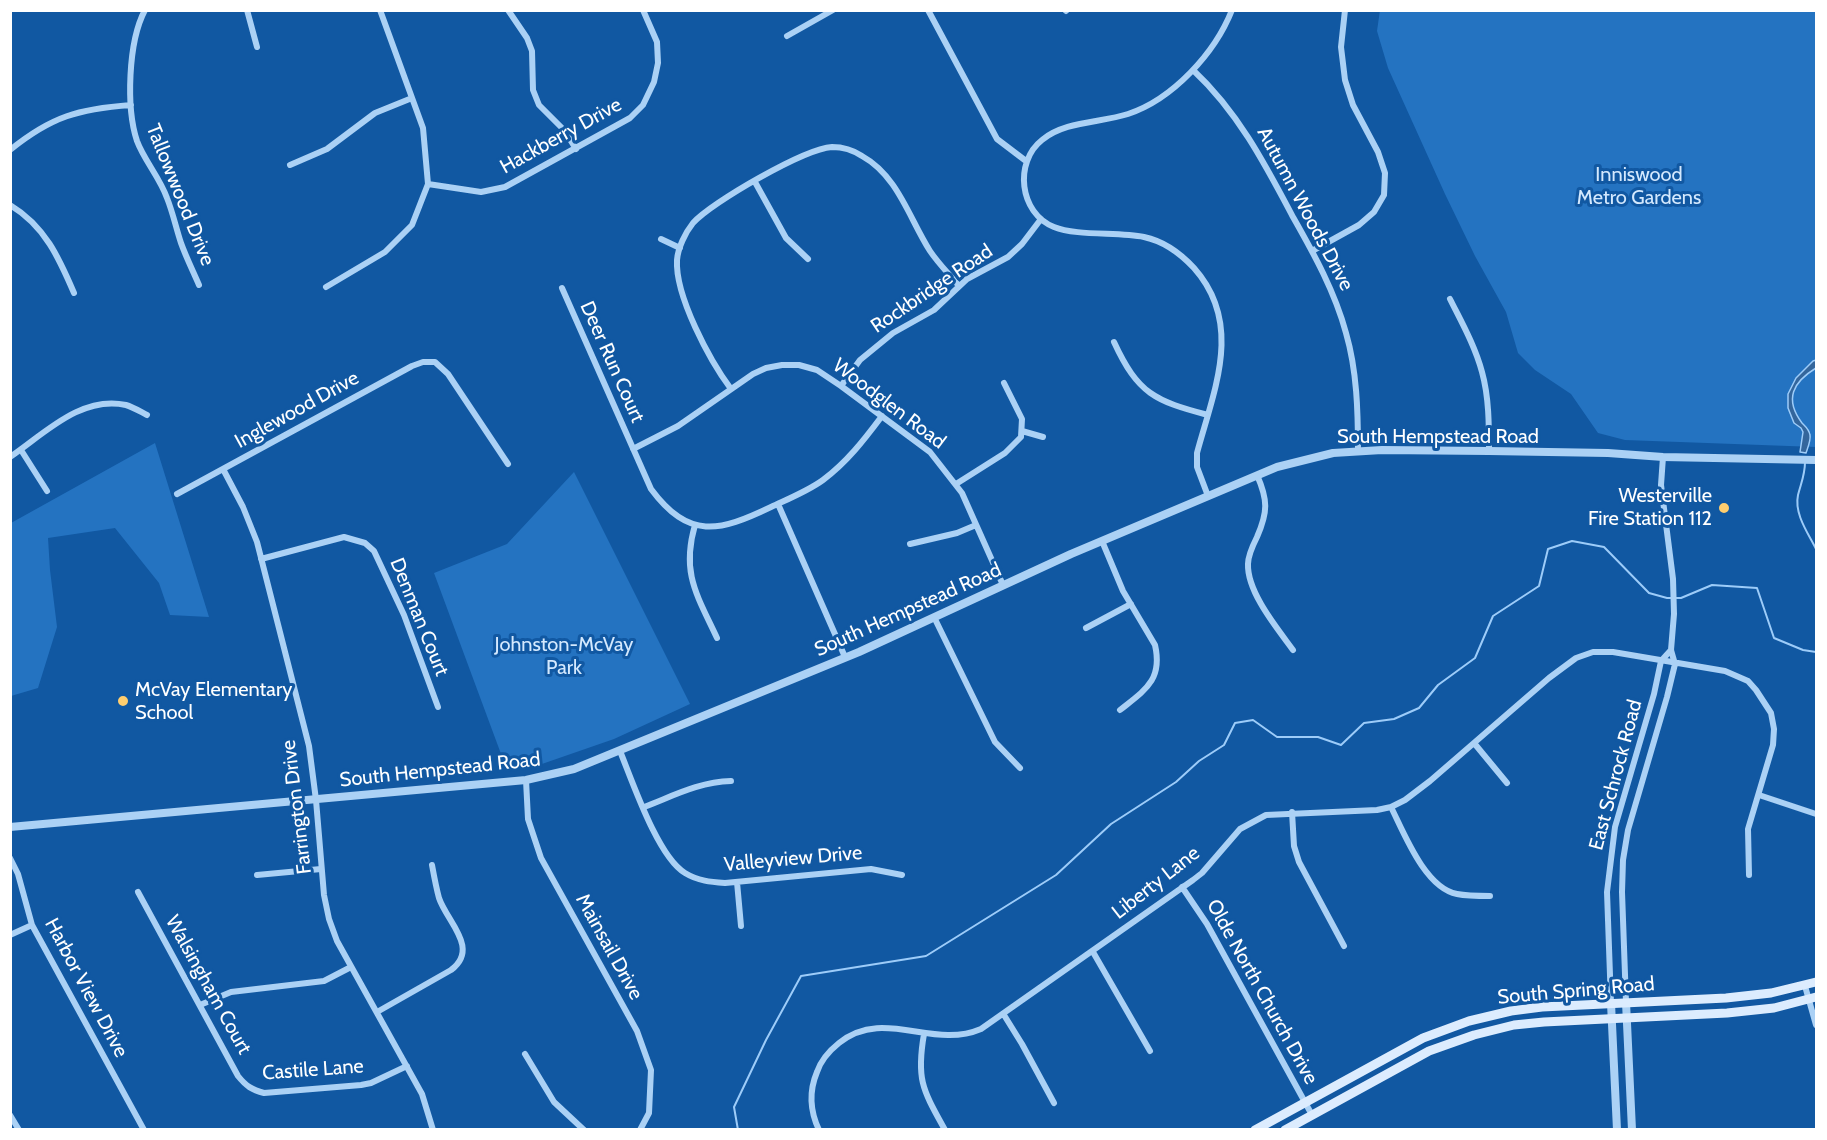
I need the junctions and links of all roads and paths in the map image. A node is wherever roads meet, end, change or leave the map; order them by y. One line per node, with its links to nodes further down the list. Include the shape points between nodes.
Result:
1 (145, 10): 14 (street, Tallowwood Drive, via 134,37)
2 (247, 10): 11 (street)
3 (380, 10): 13 (street)
4 (508, 10): 15 (street, via 532,51 533,90 539,105 564,130)
5 (643, 10): 15 (street, Hackberry Drive, via 657,42 658,63 643,105 630,118)
6 (832, 10): 10 (street)
7 (928, 10): 17 (street, via 997,139)
8 (1232, 10): 12 (street, via 1210,50)
9 (1345, 10): 25 (street, via 1341,47 1345,80 1353,105 1378,152 1385,173 1384,195 1374,212 1359,225)
10 (787, 36)
11 (257, 47)
12 (1193, 70): 17 (street, via 1159,98 1129,113 1056,131 1036,145); 25 (street, Autumn Woods Drive, via 1245,130)
13 (412, 98): 18 (street, via 375,113 327,149); 20 (street, via 423,128)
14 (131, 105): 16 (street, via 77,112); 27 (street, Tallowwood Drive, via 138,143 156,172)
15 (576, 149): 20 (street, Hackberry Drive, via 506,187 481,192)
16 (10, 150)
17 (1026, 161): 22 (street, via 1025,192)
18 (290, 165)
19 (755, 182): 24 (street, via 714,204 693,223); 26 (street, via 786,238); 28 (street, via 818,150 832,147 861,155 889,179 931,253)
20 (428, 184): 29 (street, via 412,225 385,252)
21 (10, 205): 31 (street, via 33,222 48,240)
22 (1041, 219): 28 (street, Rockbridge Road, via 1008,257); 38 (street, via 1066,230 1146,238 1174,251 1205,281 1216,302 1223,352)
23 (661, 239): 24 (street)
24 (680, 248): 36 (street, via 677,261 684,298 711,358)
25 (1312, 250): 44 (street, Autumn Woods Drive, via 1347,333 1355,369)
26 (808, 259)
27 (199, 285)
28 (959, 286): 35 (street, Rockbridge Road, via 934,310 892,333 860,360)
29 (326, 287)
30 (562, 288): 42 (street, Deer Run Court)
31 (74, 293)
32 (1450, 299): 45 (street, via 1483,374)
33 (1114, 342): 38 (street, via 1143,388 1159,400)
34 (1004, 383): 40 (street, via 1022,419)
35 (841, 386): 36 (street, Woodglen Road, via 817,370 782,365 753,374); 39 (street, Woodglen Road)
36 (731, 389): 42 (street, Woodglen Road, via 678,426)
37 (147, 414): 43 (street, via 127,405 104,403 70,414)
38 (1208, 415): 55 (street, via 1197,467)
39 (882, 416): 52 (street, Woodglen Road, via 930,452); 56 (street, via 861,444 822,481)
40 (1022, 431): 41 (street); 52 (street, via 1011,448)
41 (1043, 437)
42 (633, 449): 57 (street, Deer Run Court, via 664,507)
43 (21, 450): 46 (street); 53 (street)
44 (1358, 451): 45 (street, South Hempstead Road); 51 (street, South Hempstead Road, via 1333,453)
45 (1489, 451): 47 (street, South Hempstead Road)
46 (10, 457)
47 (1663, 457): 48 (street, South Hempstead Road); 68 (street, East Schrock Road, via 1661,485 1673,579)
48 (1814, 460)
49 (508, 464): 50 (street, Inglewood Drive, via 450,376 435,362 423,362)
50 (223, 469): 54 (street, Inglewood Drive); 61 (street, Farrington Drive, via 243,507)
51 (1257, 475): 55 (street, South Hempstead Road); 67 (street, via 1267,508 1248,564 1251,580 1271,621)
52 (956, 484): 58 (street, Woodglen Road)
53 (47, 491)
54 (177, 494)
55 (1208, 496): 59 (street, South Hempstead Road)
56 (778, 504): 57 (street, via 728,525); 69 (street)
57 (695, 525): 66 (street, via 689,565 695,591)
58 (976, 525): 60 (street); 62 (street, Woodglen Road)
59 (1102, 541): 62 (street, South Hempstead Road); 63 (street)
60 (910, 544)
61 (261, 558): 72 (street, Denman Court, via 344,537 365,543 374,551 400,605); 81 (street, Farrington Drive, via 309,746)
62 (1003, 585): 64 (street, South Hempstead Road)
63 (1131, 604): 65 (street); 73 (street, via 1155,645 1158,663 1147,688)
64 (934, 617): 69 (street, South Hempstead Road); 76 (street, via 995,742)
65 (1086, 628)
66 (717, 638)
67 (1293, 650)
68 (1671, 650): 70 (street); 71 (street, East Schrock Road)
69 (845, 657): 75 (street, South Hempstead Road)
70 (1661, 661): 71 (street, Liberty Lane); 74 (street, Liberty Lane, via 1613,652 1593,652 1576,658); 107 (street, East Schrock Road, via 1611,848 1607,892)
71 (1675, 664): 80 (street, Liberty Lane, via 1737,675 1764,699 1774,729); 106 (street, East Schrock Road, via 1623,860)
72 (438, 707)
73 (1120, 710)
74 (1474, 743): 79 (street); 83 (street, Liberty Lane, via 1413,794)
75 (620, 752): 77 (street, South Hempstead Road, via 574,769); 82 (street, Valleyview Drive)
76 (1020, 768)
77 (525, 780): 81 (street, South Hempstead Road); 127 (street, Mainsail Drive, via 528,819 541,858 637,1031 651,1070 649,1113)
78 (731, 781): 82 (street, via 694,787)
79 (1507, 783)
80 (1759, 795): 85 (street); 91 (street, Liberty Lane, via 1748,829)
81 (316, 800): 86 (street, South Hempstead Road); 89 (street, Farrington Drive)
82 (644, 807): 93 (street, Valleyview Drive, via 659,844 684,873 704,882)
83 (1391, 807): 84 (street, Liberty Lane); 96 (street, via 1431,878 1457,894)
84 (1292, 812): 94 (street, Liberty Lane, via 1266,815 1247,824 1202,873); 100 (street, via 1299,862)
85 (1816, 814)
86 (10, 827)
87 (10, 858): 97 (street, Harbor View Drive)
88 (432, 865): 109 (street, via 440,899 462,938 462,955 451,970)
89 (321, 869): 92 (street); 102 (street, Farrington Drive, via 329,919)
90 (902, 875): 93 (street, Valleyview Drive, via 871,868)
91 (1749, 875)
92 (257, 876)
93 (737, 882): 98 (street)
94 (1182, 887): 101 (street, Liberty Lane); 119 (street, Olde North Church Drive, via 1207,924)
95 (138, 892): 108 (street, Walsingham Court)
96 (1490, 896)
97 (32, 925): 99 (street); 124 (street, Harbor View Drive)
98 (741, 926)
99 (10, 935)
100 (1344, 946)
101 (1093, 952): 110 (street, Liberty Lane); 115 (street)
102 (351, 967): 108 (street, via 324,981 231,992); 109 (street, Farrington Drive)
103 (1816, 982): 104 (main road, South Spring Road)
104 (1805, 986): 105 (street); 106 (main road, South Spring Road, via 1726,998)
105 (1813, 998): 112 (main road, South Spring Road, via 1774,1008 1727,1013); 113 (street)
106 (1626, 1002): 107 (main road, South Spring Road); 112 (street, East Schrock Road)
107 (1611, 1003): 111 (street, East Schrock Road); 119 (main road, South Spring Road, via 1511,1011 1469,1021 1423,1038)
108 (200, 1005): 118 (street, Walsingham Court, via 238,1076)
109 (377, 1012): 117 (street, Farrington Drive)
110 (1004, 1015): 114 (street, Liberty Lane, via 968,1035); 120 (street)
111 (1612, 1017): 112 (main road, South Spring Road); 122 (main road, South Spring Road, via 1514,1025 1473,1035 1429,1051); 132 (street, East Schrock Road)
112 (1626, 1017): 133 (street, East Schrock Road)
113 (1816, 1024)
114 (924, 1034): 128 (street, Liberty Lane, via 872,1028 846,1037 835,1046 818,1067 812,1087 811,1101); 129 (street, via 919,1070)
115 (1150, 1051)
116 (525, 1054): 126 (street, via 554,1102)
117 (407, 1066): 118 (street, Castile Lane, via 361,1085); 125 (street, Farrington Drive, via 422,1094)
118 (254, 1091)
119 (1305, 1102): 122 (street, Olde North Church Drive); 130 (main road, South Spring Road)
120 (1054, 1103)
121 (10, 1115): 123 (street)
122 (1312, 1115): 131 (main road, South Spring Road)
123 (18, 1130)
124 (144, 1130)
125 (433, 1130)
126 (584, 1130)
127 (640, 1130)
128 (819, 1130)
129 (945, 1130)
130 (1255, 1130)
131 (1285, 1130)
132 (1617, 1130)
133 (1632, 1130)

